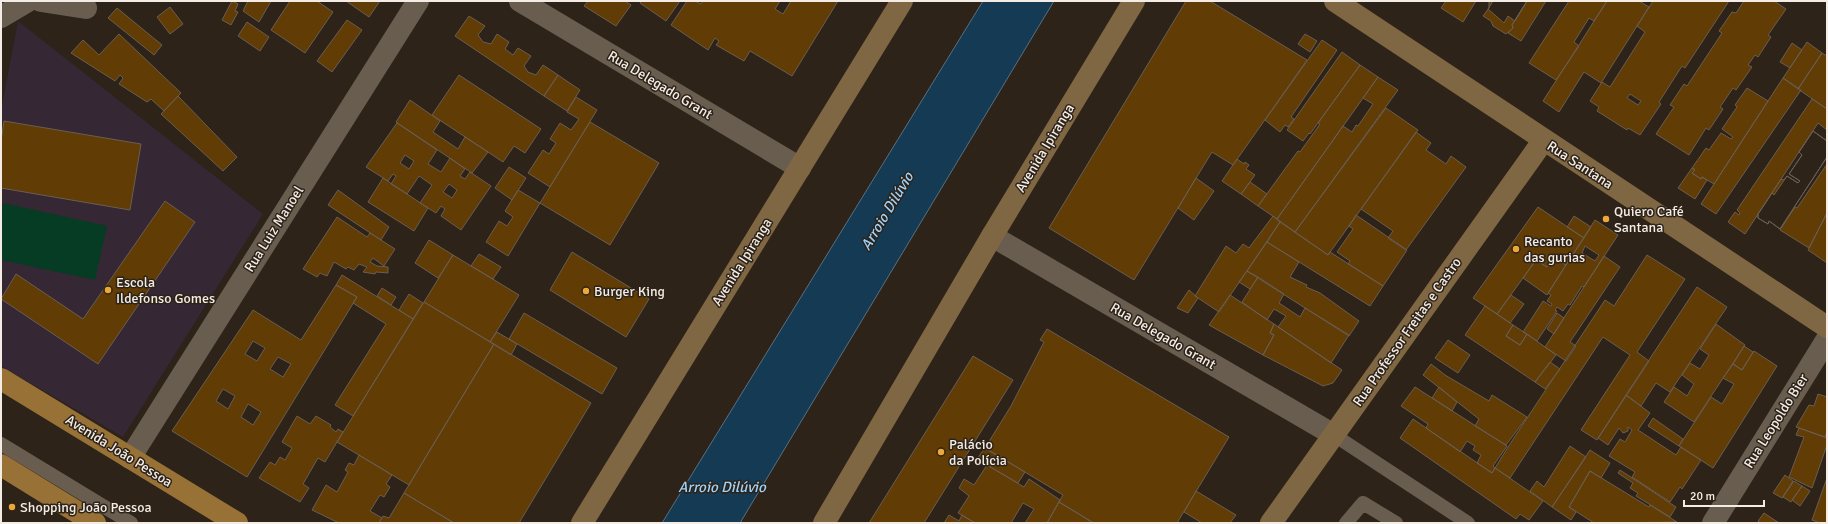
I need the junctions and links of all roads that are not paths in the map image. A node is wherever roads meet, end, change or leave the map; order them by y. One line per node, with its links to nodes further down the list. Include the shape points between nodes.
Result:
1 (28, 1): 9 (street)
2 (40, 1): 8 (street)
3 (418, 1): 18 (street, Rua Luiz Manoel)
4 (520, 1): 11 (street, Rua Delegado Grant)
5 (902, 1): 11 (main road, Avenida Ipiranga)
6 (1134, 1): 12 (main road, Avenida Ipiranga)
7 (1335, 1): 10 (main road, Rua Santana)
8 (86, 8)
9 (1, 17)
10 (1543, 141): 13 (main road, Rua Santana); 16 (main road, Rua Professor Freitas e Castro)
11 (800, 168): 23 (main road, Avenida Ipiranga)
12 (992, 236): 16 (street, Rua Delegado Grant); 24 (main road, Avenida Ipiranga)
13 (1827, 327)
14 (1827, 339): 29 (street, Rua Leopoldo Bier)
15 (1, 379): 18 (main road, Avenida João Pessoa)
16 (1334, 435): 25 (main road, Rua Professor Freitas e Castro); 28 (lane)
17 (1, 444): 21 (lane)
18 (130, 458): 22 (main road, Avenida João Pessoa)
19 (1, 465): 20 (main road)
20 (95, 523)
21 (131, 523)
22 (237, 523)
23 (582, 523)
24 (824, 523)
25 (1271, 523)
26 (1346, 523): 27 (lane, via 1363,502)
27 (1396, 523)
28 (1468, 523)
29 (1713, 523)

